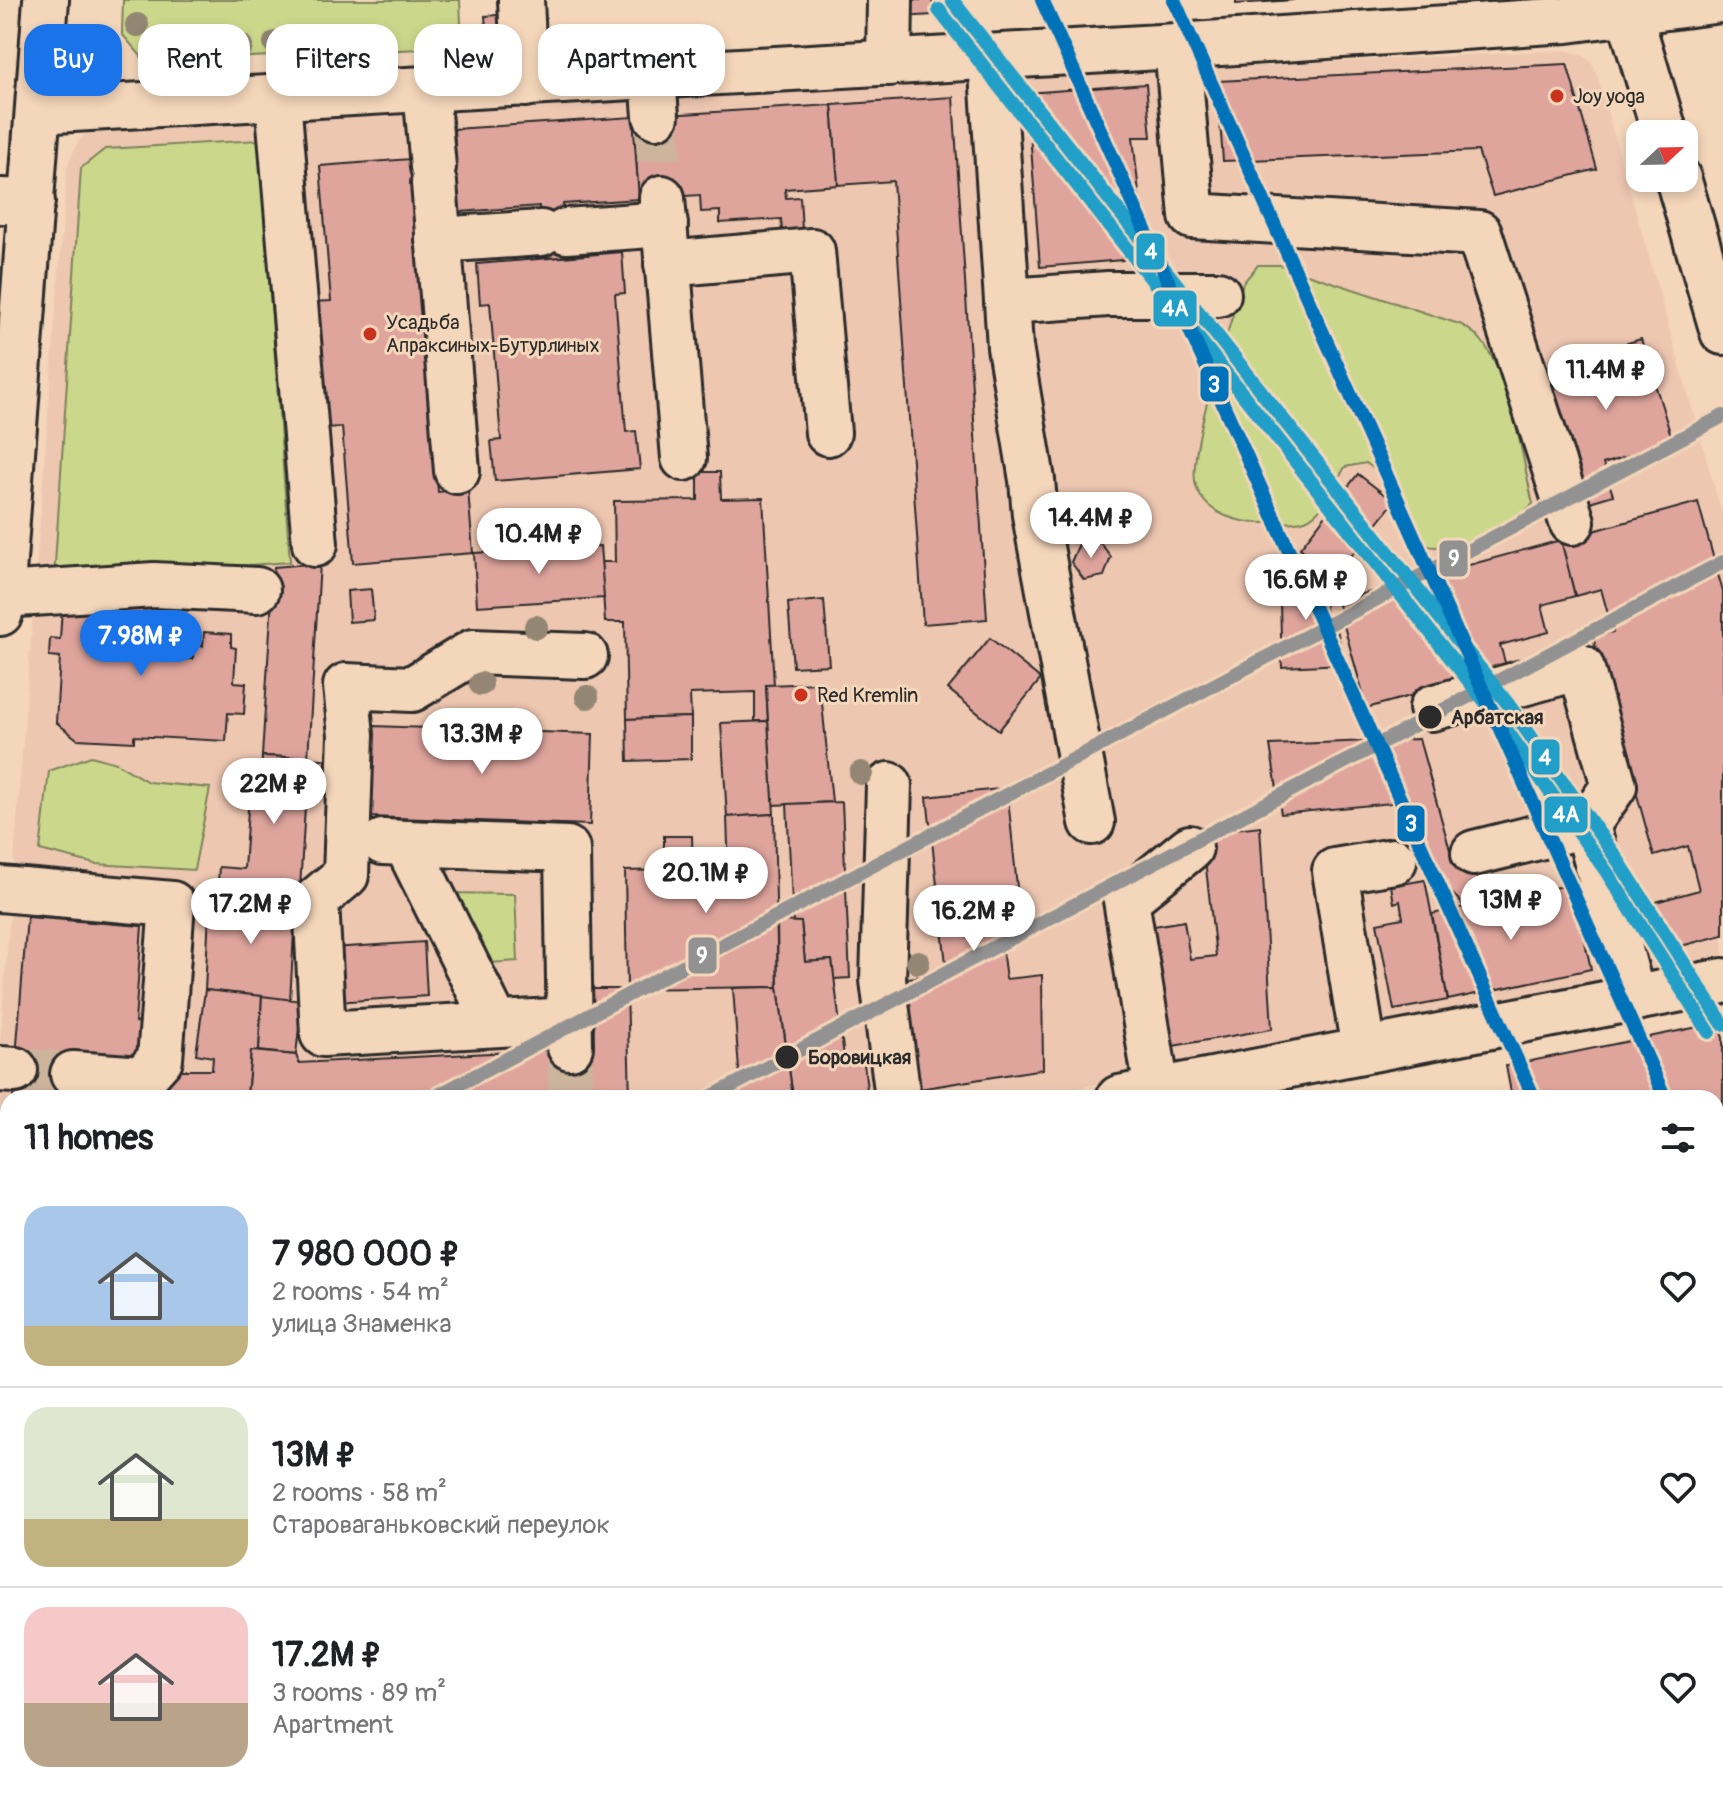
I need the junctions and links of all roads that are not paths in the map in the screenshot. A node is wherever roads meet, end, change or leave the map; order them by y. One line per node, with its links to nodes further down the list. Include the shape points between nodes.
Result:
1 (46, 0): 14 (street)
2 (521, 0): 10 (street)
3 (890, 0): 8 (street)
4 (1721, 0): 5 (street)
5 (1627, 7): 6 (street); 15 (street)
6 (1177, 46): 7 (street); 27 (street, via 1192,216 1479,233)
7 (991, 57): 8 (street); 21 (street)
8 (889, 63): 10 (street, via 654,96)
9 (522, 84): 10 (street)
10 (525, 84)
11 (414, 91): 13 (street)
12 (426, 96): 19 (street)
13 (278, 99): 14 (street); 28 (street)
14 (38, 111): 17 (street)
15 (1661, 120)
16 (1682, 192): 22 (street)
17 (16, 202): 24 (street)
18 (665, 228): 19 (street); 23 (street, via 812,251); 25 (street)
19 (438, 240): 26 (street)
20 (1218, 294): 21 (street)
21 (1007, 301): 34 (street, via 1035,515)
22 (1723, 332)
23 (828, 433)
24 (7, 434): 30 (street)
25 (684, 458)
26 (457, 471)
27 (1572, 522)
28 (315, 544)
29 (257, 590): 30 (street, via 154,585)
30 (1, 604)
31 (585, 656): 36 (street, via 473,652 412,689 346,686 351,735)
32 (1432, 708): 35 (street, via 1581,667 1614,786)
33 (889, 785): 47 (street, via 883,980)
34 (1092, 822)
35 (1587, 825): 39 (street); 43 (street)
36 (347, 841): 37 (street); 44 (street, via 346,875 316,900 323,1034)
37 (406, 843): 44 (street); 44 (street, via 567,849 570,1035)
38 (1190, 848): 48 (street, via 1126,900)
39 (1474, 853)
40 (1394, 861): 45 (street, via 1335,871)
41 (0, 889): 46 (street, via 172,904 160,1059 142,1079)
42 (1723, 981): 43 (street)
43 (1633, 999): 45 (street)
44 (496, 1024)
45 (1364, 1050): 49 (street)
46 (73, 1074)
47 (897, 1090)
48 (1138, 1090)
49 (1159, 1090)

